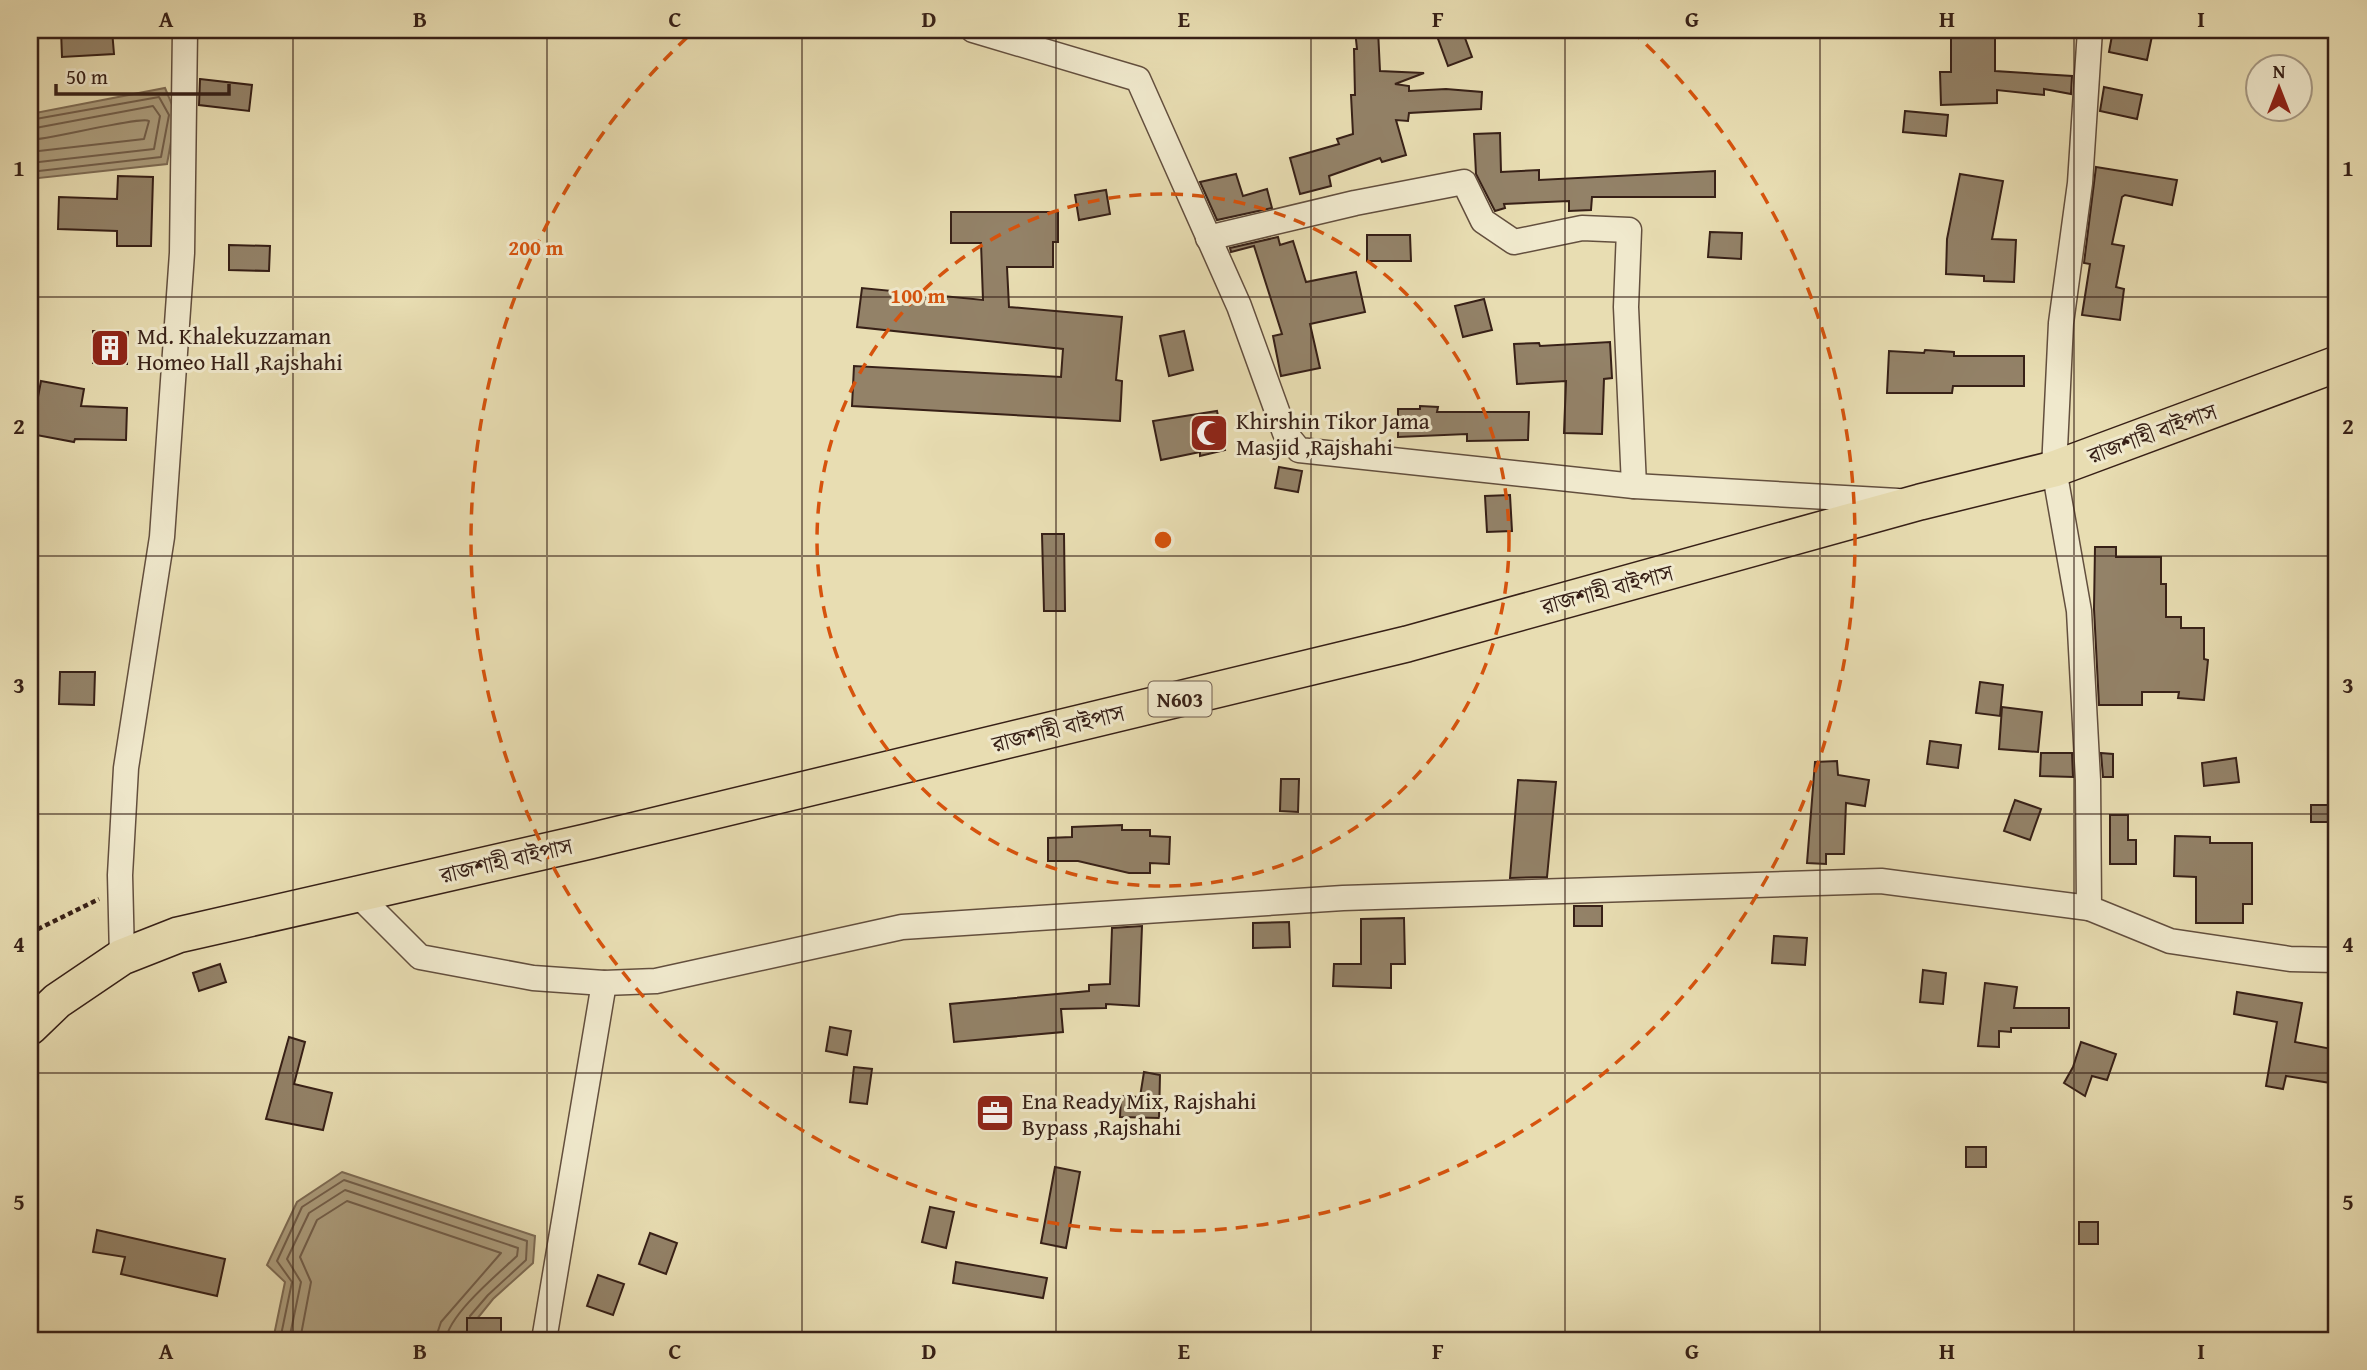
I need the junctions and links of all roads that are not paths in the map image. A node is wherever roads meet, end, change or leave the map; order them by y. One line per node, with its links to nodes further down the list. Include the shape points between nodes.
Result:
1 (185, 30): 11 (street, via 182,253 162,537 126,768 120,874)
2 (973, 30): 4 (street, via 1138,79)
3 (2090, 30): 6 (street, via 2080,183 2061,323)
4 (1208, 238): 7 (street, via 1240,306 1285,433 1300,450); 7 (street, via 1464,182 1483,221 1514,242 1582,228 1629,230 1626,307)
5 (2337, 363): 6 (highway, রাজশাহী বাইপাস / N603)
6 (2054, 469): 8 (highway, রাজশাহী বাইপাস / N603); 10 (street, via 2079,611)
7 (1634, 486): 8 (street)
8 (1920, 502): 9 (highway, রাজশাহী বাইপাস / N603, via 1407,645)
9 (357, 894): 11 (highway, রাজশাহী বাইপাস / N603, via 178,935); 13 (street, via 420,957 533,978)
10 (2089, 908): 12 (street, via 2170,941 2290,959); 13 (street, via 1881,881 1343,898 902,927 656,981)
11 (122, 957): 14 (highway, রাজশাহী বাইপাস / N603, via 57,1001)
12 (2337, 960)
13 (604, 984): 15 (street)
14 (30, 1027)
15 (544, 1340)

